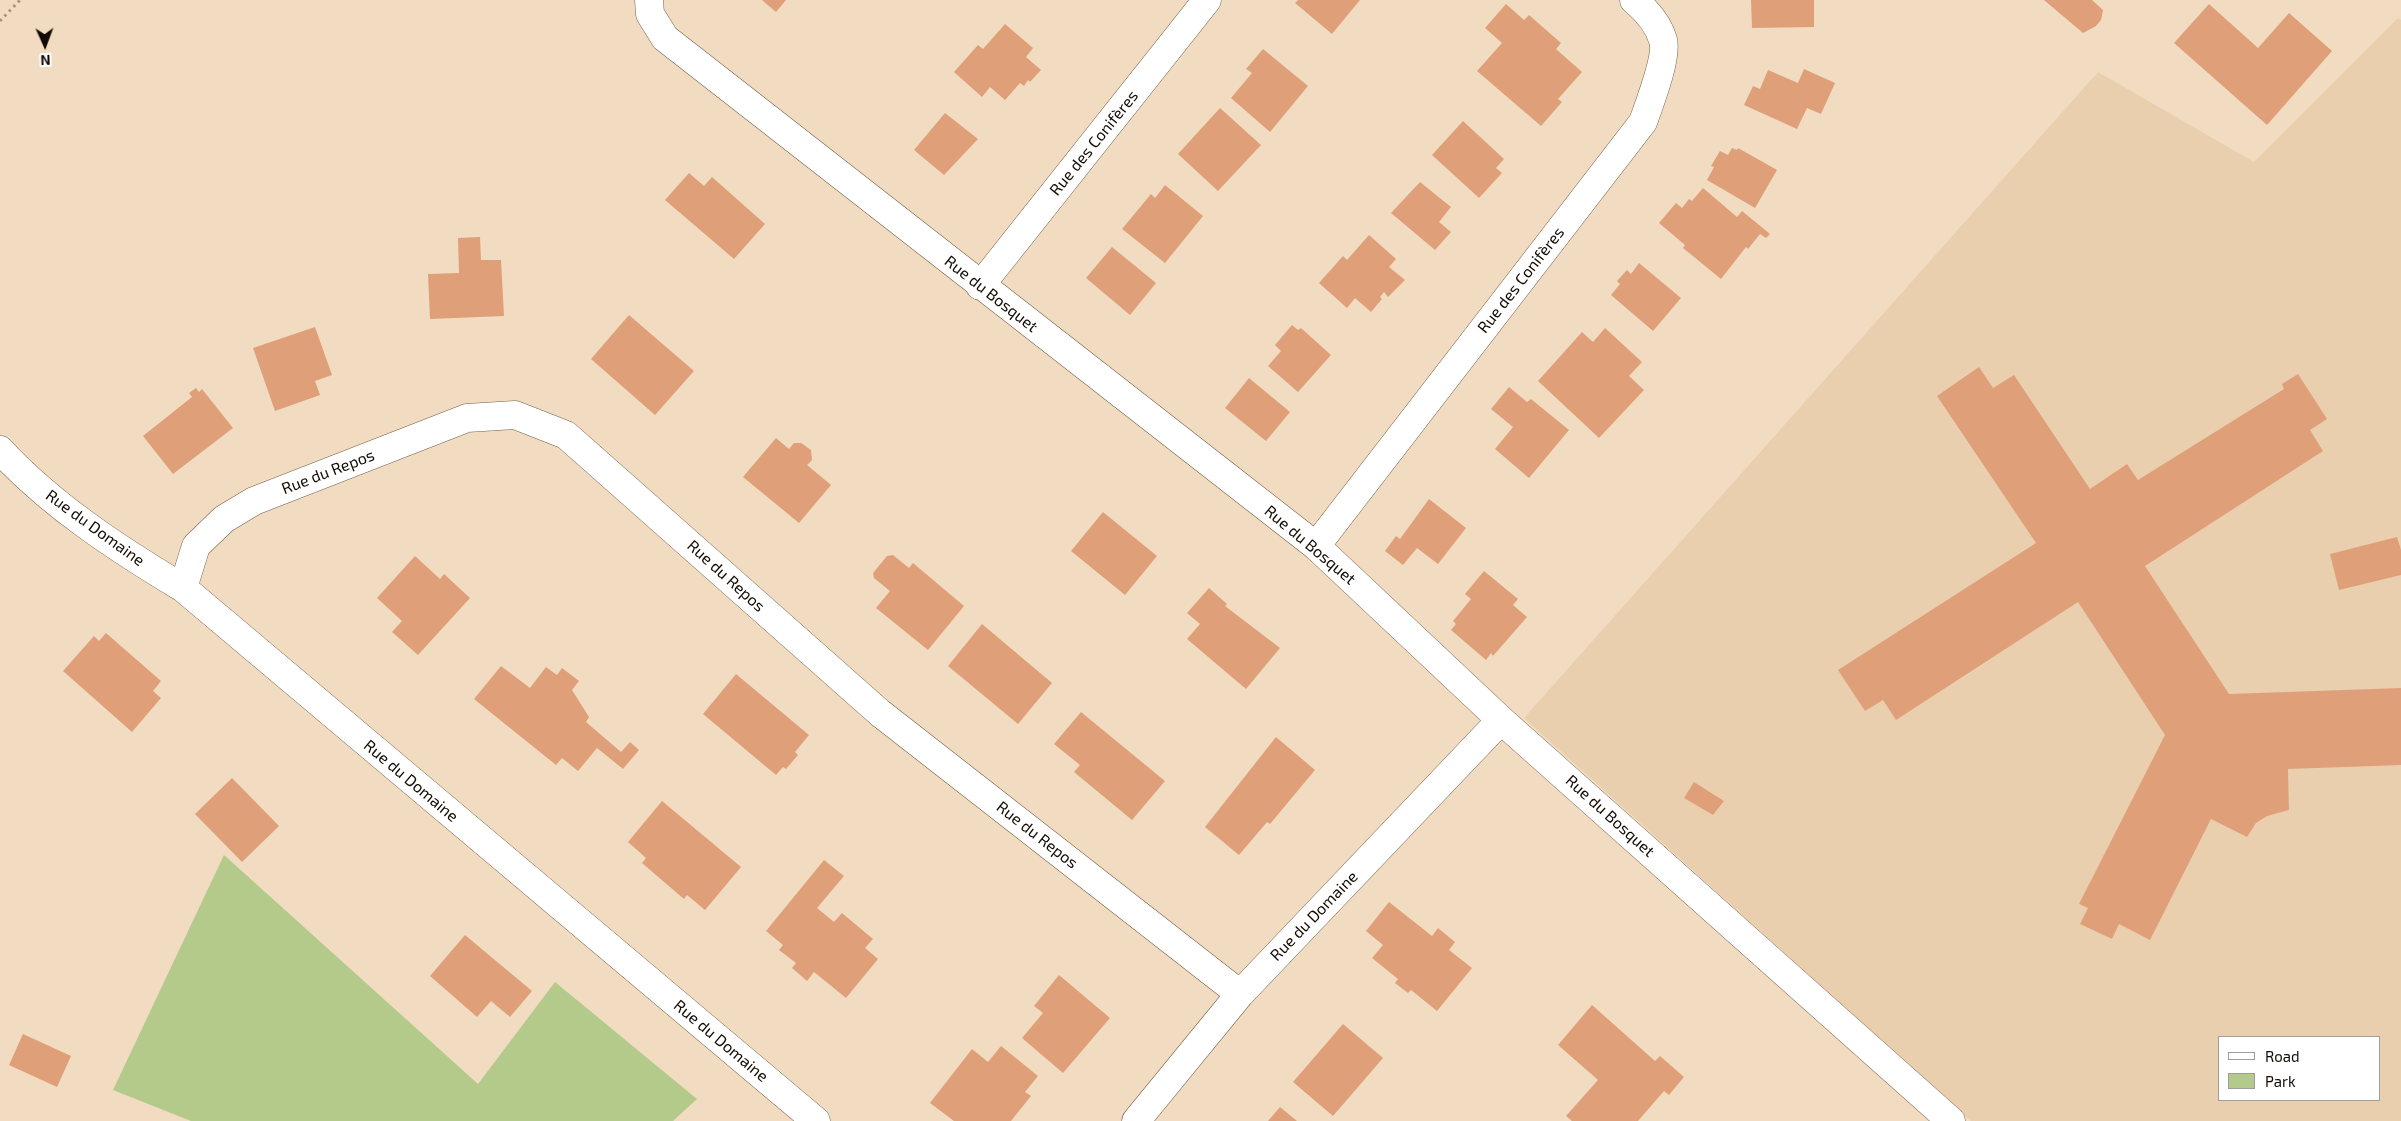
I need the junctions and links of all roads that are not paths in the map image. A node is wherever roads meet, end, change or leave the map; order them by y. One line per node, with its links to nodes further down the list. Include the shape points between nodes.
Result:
1 (649, 0): 4 (street, Rue du Bosquet, via 650,14 665,38)
2 (1208, 0): 4 (street, Rue des Conifères)
3 (1634, 0): 6 (street, Rue des Conifères, via 1650,13 1664,42 1658,80 1643,122)
4 (980, 286): 6 (street, Rue du Bosquet)
5 (0, 450): 7 (street, Rue du Domaine, via 22,474 120,550)
6 (1316, 546): 8 (street, Rue du Bosquet)
7 (183, 588): 9 (street, Rue du Repos, via 196,546 224,519 254,501 467,418 515,416 566,435 880,713); 10 (street, Rue du Domaine)
8 (1501, 720): 9 (street, Rue du Domaine); 12 (street, Rue du Bosquet)
9 (1240, 994): 11 (street, Rue du Domaine)
10 (816, 1121)
11 (1136, 1121)
12 (1951, 1121)

